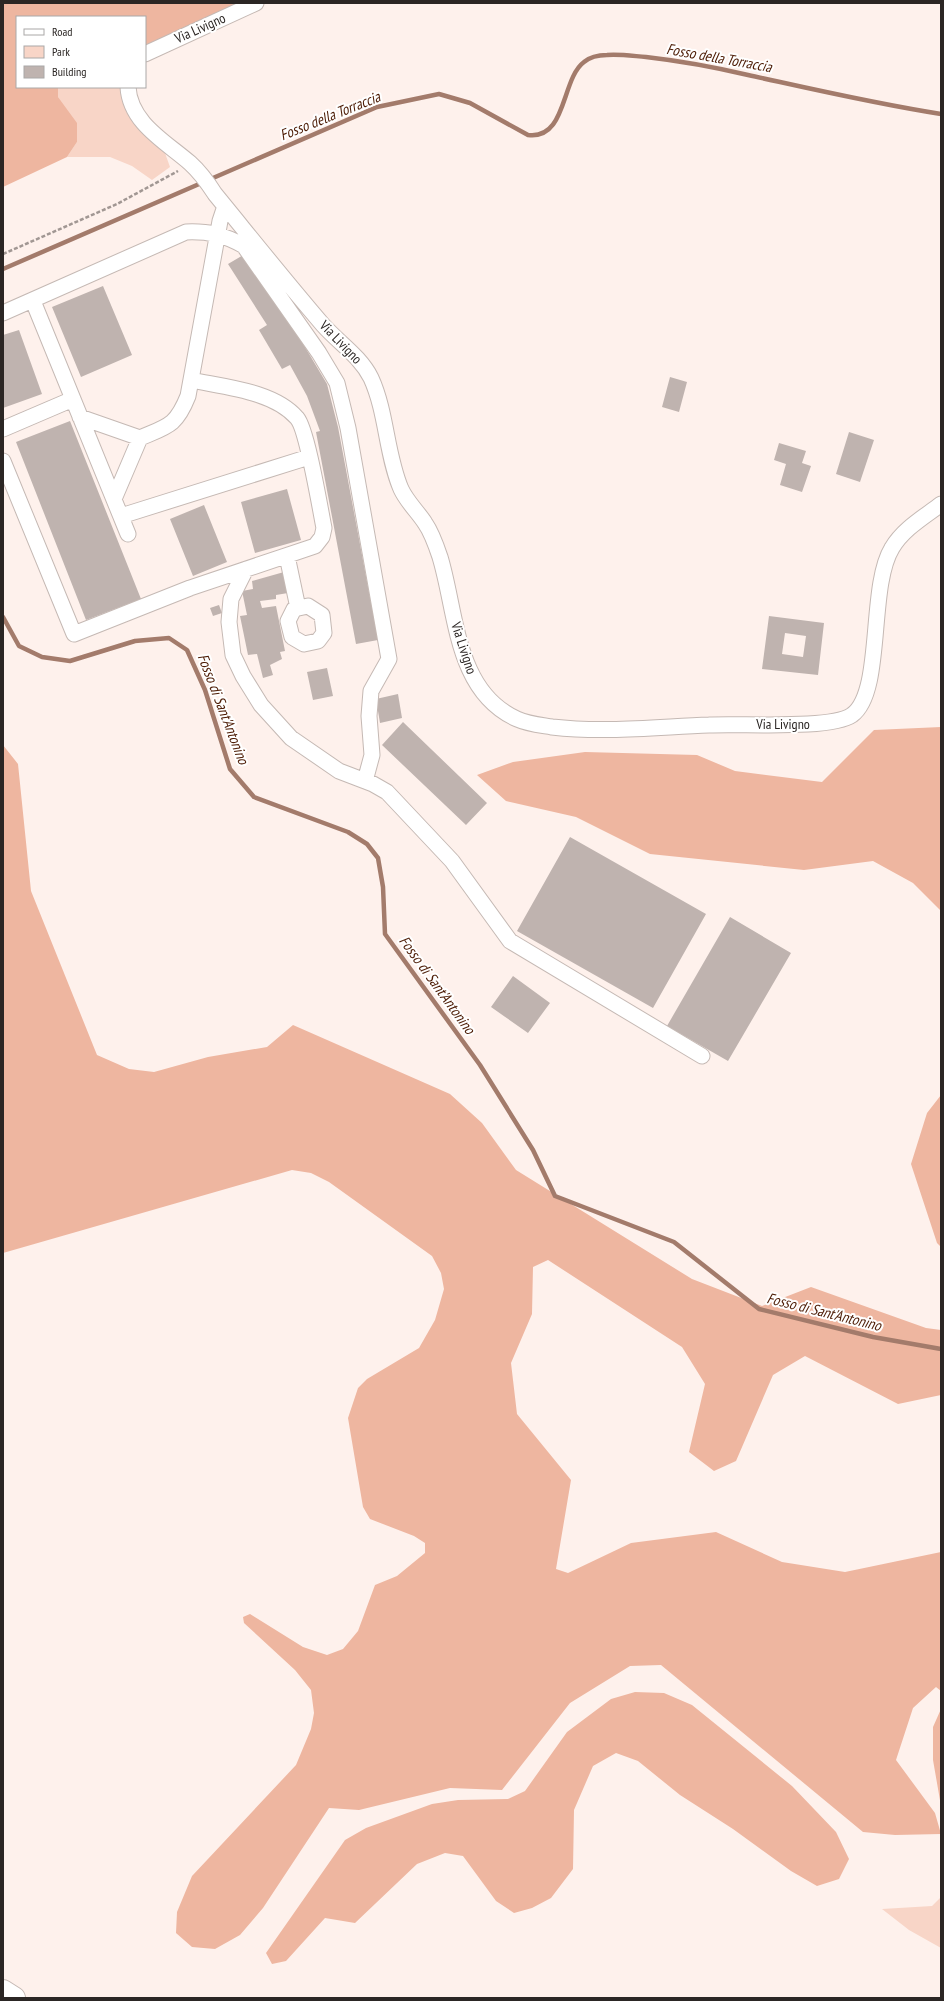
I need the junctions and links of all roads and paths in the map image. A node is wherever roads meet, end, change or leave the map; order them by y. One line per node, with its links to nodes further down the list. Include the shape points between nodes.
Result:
1 (256, 3): 2 (street, Via Livigno)
2 (146, 54)
3 (128, 88): 4 (street, Via Livigno, via 131,105 139,118 155,136)
4 (190, 163): 5 (street, Via Livigno); 7 (path, via 117,204)
5 (225, 206): 6 (street); 18 (street, Via Livigno, via 325,327 361,361 370,376 377,394 398,481 407,499 430,531 440,558 464,656 471,674 481,692 516,719 529,724 580,730 722,724 826,724 848,718 861,707 869,687 884,564 895,543 906,531)
6 (218, 234): 8 (street, via 186,232); 10 (street); 24 (street, via 244,246 320,353 337,383 348,428 389,659 371,691 369,716 372,755)
7 (3, 254)
8 (33, 301): 9 (street); 11 (street)
9 (3, 313)
10 (191, 380): 14 (street, via 188,396 179,416 169,425); 15 (street, via 256,394 288,410 298,418)
11 (73, 399): 12 (street); 13 (street)
12 (80, 417): 14 (street); 17 (street)
13 (3, 429)
14 (140, 438): 17 (street)
15 (309, 457): 19 (street); 21 (street, via 324,528 322,537 315,546)
16 (5, 470): 22 (street, via 74,634 190,588)
17 (114, 499): 19 (street)
18 (941, 504)
19 (121, 516): 20 (street)
20 (128, 534)
21 (287, 556): 22 (street); 23 (street)
22 (246, 569): 24 (street, via 231,599 229,622 233,656 243,676 261,705 291,738 339,771)
23 (298, 608)
24 (365, 781): 25 (street, via 387,792 452,861 510,942)
25 (702, 1056)
26 (3, 1991): 27 (highway)
27 (14, 1998)

